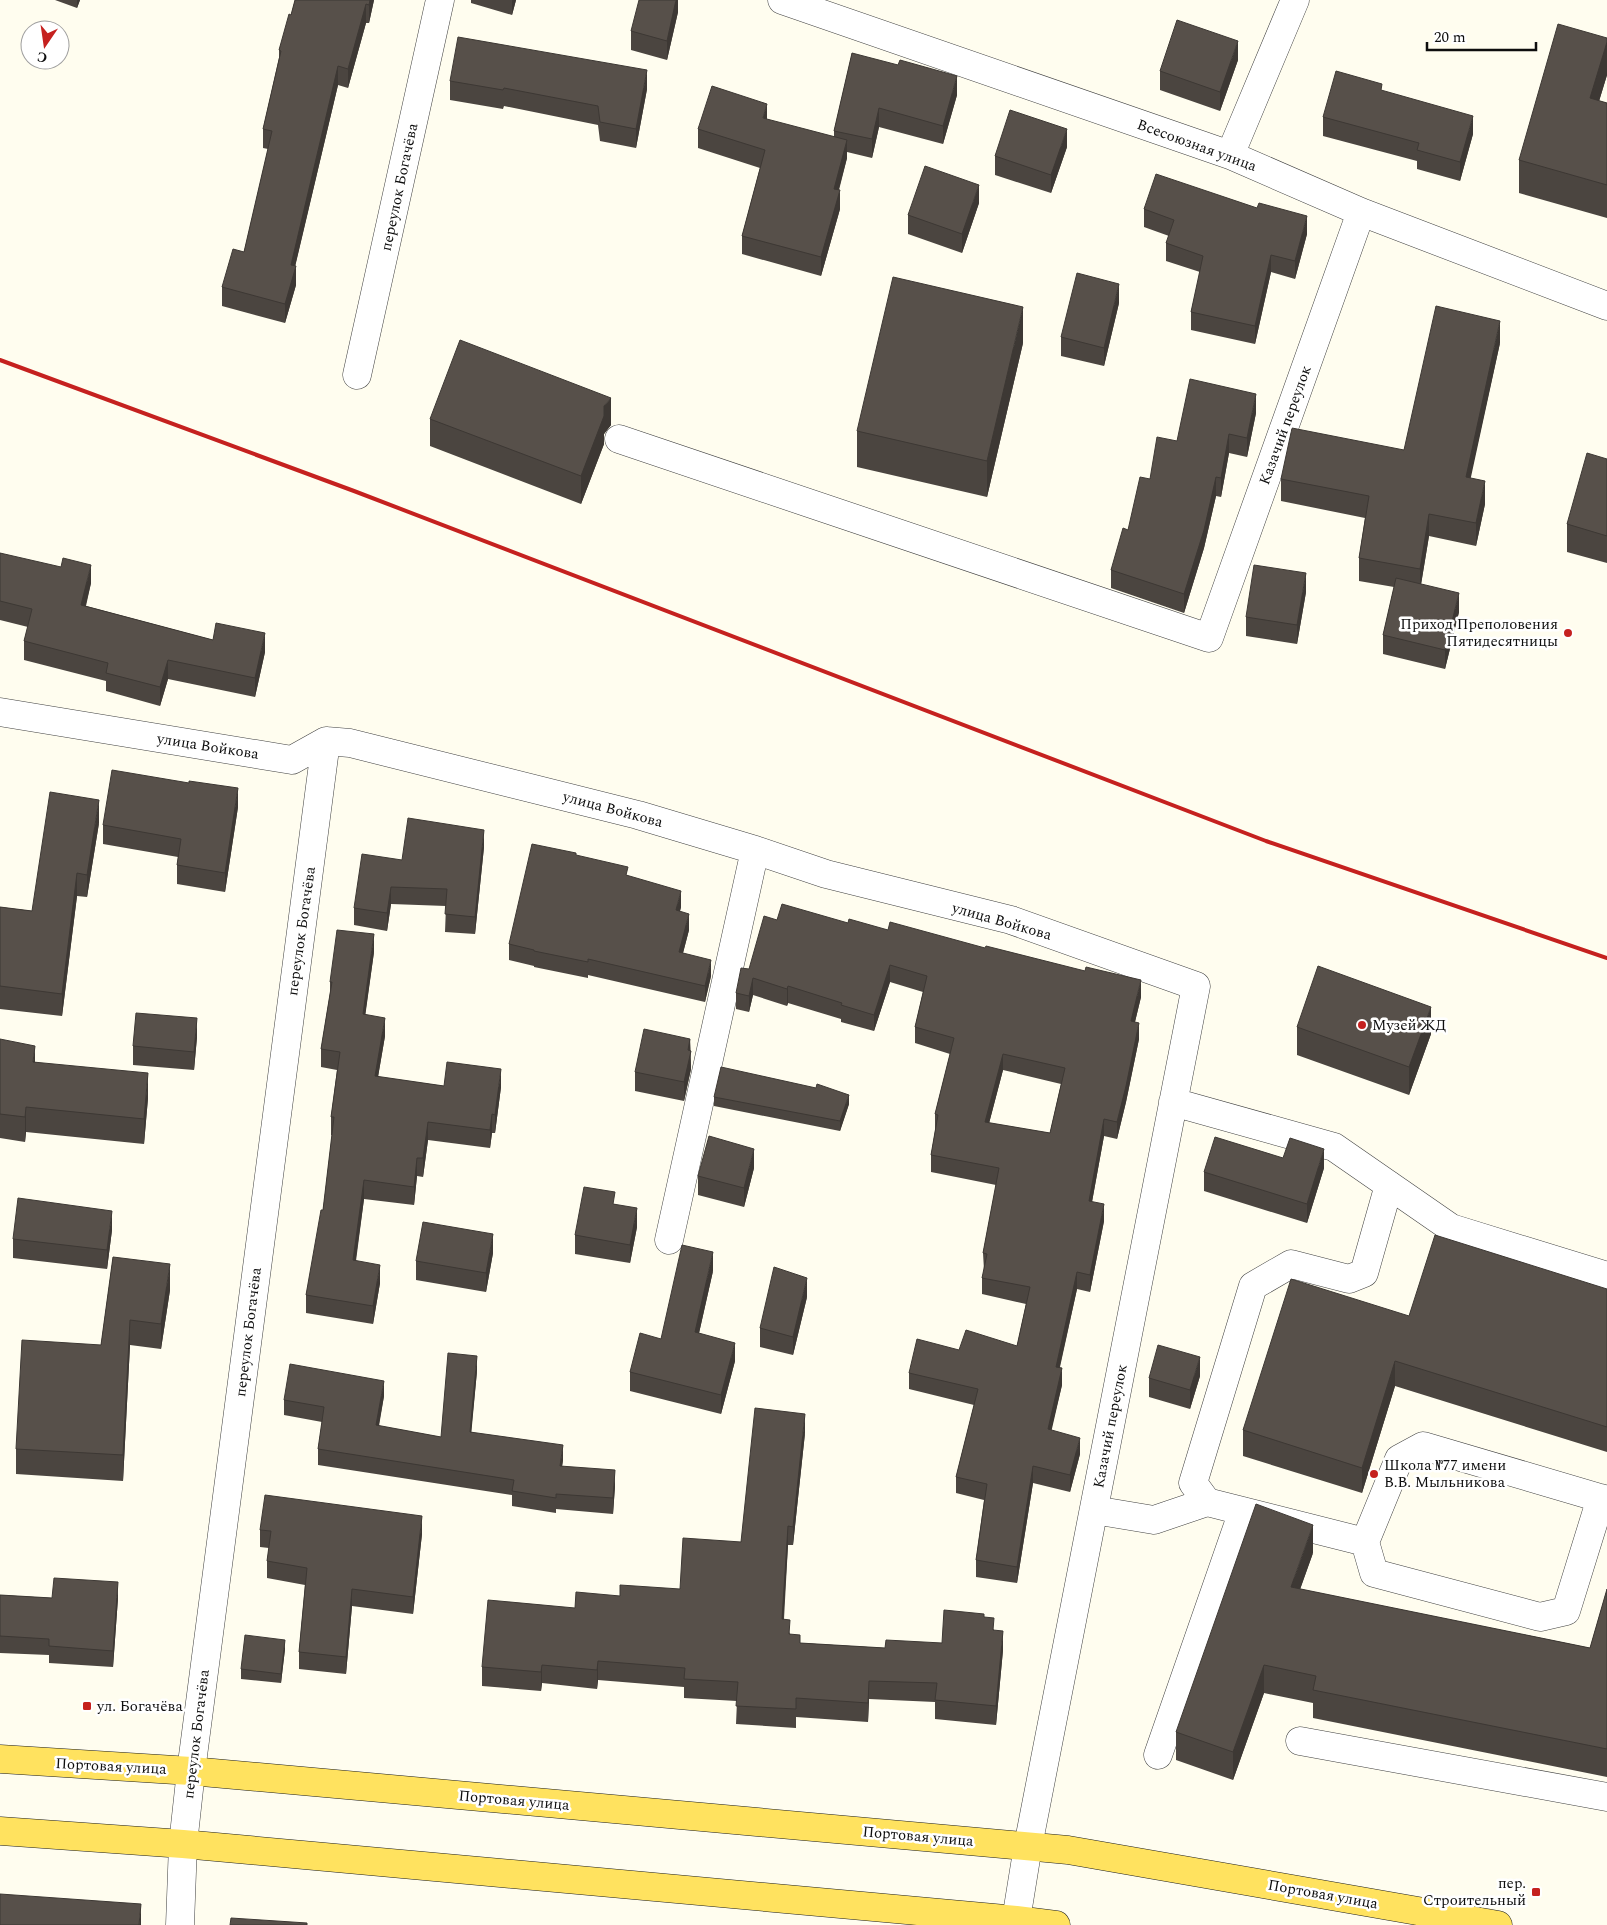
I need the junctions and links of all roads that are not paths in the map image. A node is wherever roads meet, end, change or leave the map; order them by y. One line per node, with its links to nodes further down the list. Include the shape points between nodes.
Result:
1 (440, 0): 7 (street, переулок Богачёва)
2 (782, 0): 4 (street, Всесоюзная улица)
3 (1295, 0): 4 (street)
4 (1230, 155): 5 (street, Всесоюзная улица)
5 (1361, 212): 6 (street, Всесоюзная улица); 8 (street, Казачий переулок, via 1209,638)
6 (1607, 306)
7 (357, 375)
8 (619, 439)
9 (0, 712): 10 (street, улица Войкова, via 292,760)
10 (326, 741): 11 (street, улица Войкова, via 350,743 638,815); 25 (street, переулок Богачёва)
11 (755, 850): 12 (street, улица Войкова, via 826,874 1011,920 1196,986); 15 (street)
12 (1192, 1006): 13 (street, Казачий переулок)
13 (1174, 1102): 14 (street, via 1334,1147); 19 (street, Казачий переулок)
14 (1389, 1185): 16 (street, via 1452,1228); 18 (street, via 1364,1272 1349,1279 1291,1264 1253,1286 1193,1483)
15 (669, 1240)
16 (1607, 1276)
17 (1604, 1499): 21 (street, via 1423,1446 1399,1459); 21 (street, via 1566,1611 1540,1617 1374,1573)
18 (1207, 1502): 19 (street, via 1154,1520); 20 (street)
19 (1094, 1510): 29 (street, Казачий переулок)
20 (1243, 1510): 21 (street); 23 (street)
21 (1365, 1542)
22 (1300, 1741): 26 (street)
23 (1158, 1755)
24 (0, 1760): 25 (main road, Портовая улица)
25 (191, 1771): 28 (street, переулок Богачёва); 29 (main road, Портовая улица)
26 (1607, 1798)
27 (0, 1831): 28 (main road)
28 (183, 1844): 30 (main road); 31 (street, переулок Богачёва)
29 (1028, 1846): 30 (street); 33 (main road, Портовая улица, via 1068,1850)
30 (1016, 1920): 32 (main road)
31 (180, 1925)
32 (1056, 1925)
33 (1498, 1925)

